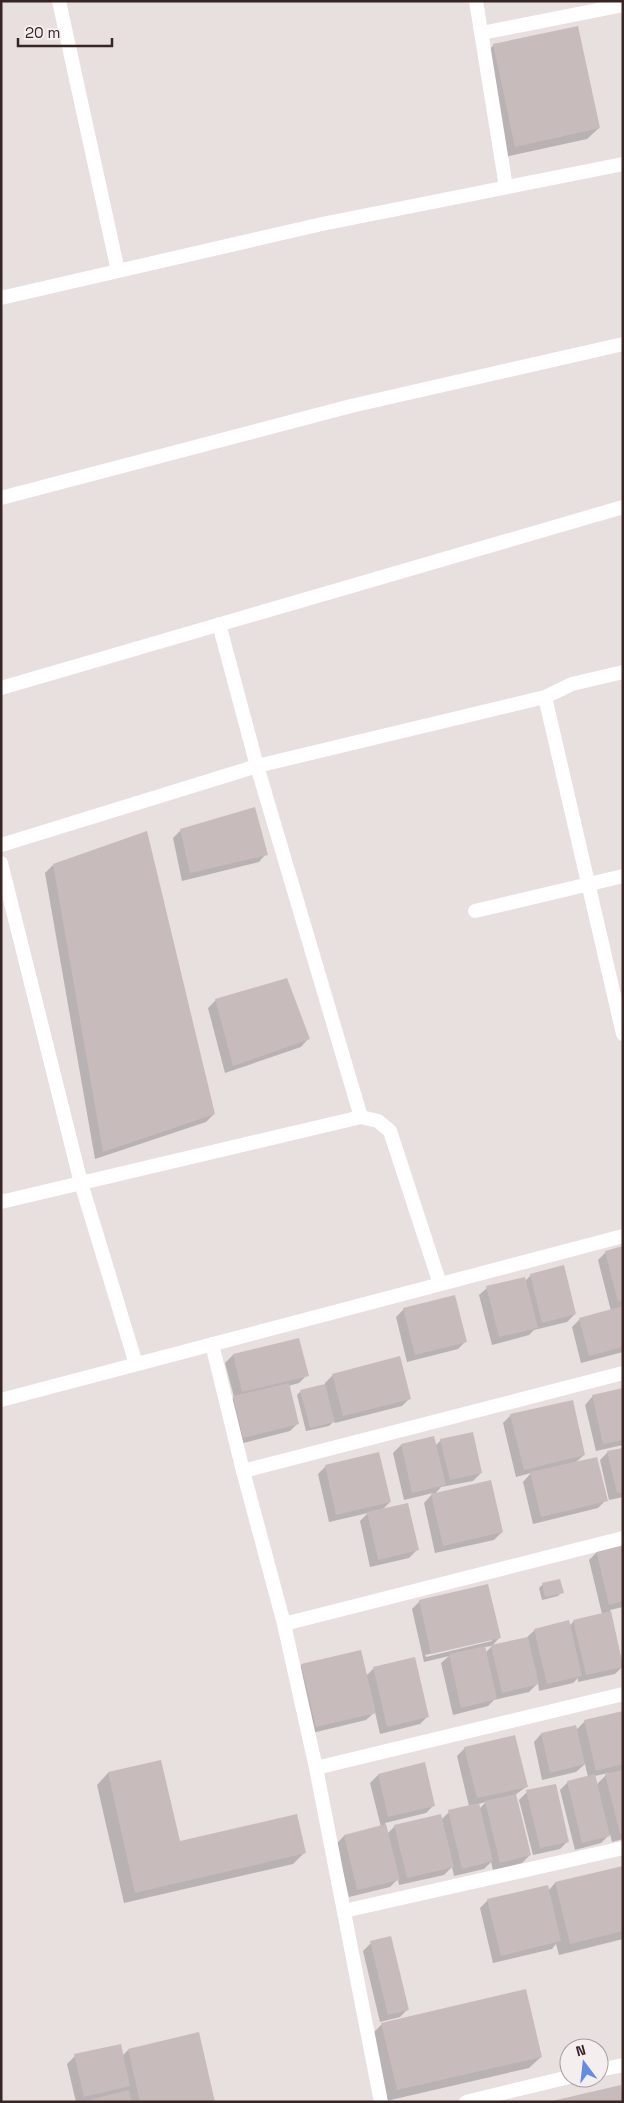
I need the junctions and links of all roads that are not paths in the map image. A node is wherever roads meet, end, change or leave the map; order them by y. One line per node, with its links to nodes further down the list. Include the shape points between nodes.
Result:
1 (59, 1): 7 (street)
2 (476, 1): 4 (street)
3 (623, 5): 4 (street)
4 (482, 33): 6 (street)
5 (623, 164): 6 (street)
6 (506, 187): 7 (street, via 322,224)
7 (118, 271): 8 (street)
8 (1, 298)
9 (623, 344): 10 (street, via 351,406)
10 (1, 498)
11 (623, 507): 12 (street)
12 (219, 624): 14 (street); 16 (street)
13 (623, 672): 15 (street, via 572,684)
14 (1, 688)
15 (544, 697): 16 (street); 20 (street)
16 (257, 766): 17 (street); 23 (street)
17 (1, 845)
18 (1, 863): 24 (street)
19 (623, 876): 20 (street)
20 (589, 884): 21 (street); 22 (street)
21 (475, 911)
22 (623, 1034)
23 (361, 1117): 24 (street); 27 (street, via 378,1121 390,1131)
24 (81, 1183): 25 (street); 29 (street)
25 (1, 1202)
26 (623, 1236): 27 (street)
27 (440, 1284): 28 (street)
28 (212, 1344): 29 (street); 32 (street)
29 (136, 1364): 31 (street)
30 (623, 1373): 32 (street)
31 (1, 1400)
32 (243, 1471): 34 (street)
33 (623, 1538): 34 (street)
34 (284, 1624): 36 (street)
35 (623, 1694): 36 (street)
36 (316, 1768): 38 (street)
37 (623, 1848): 38 (street)
38 (344, 1911): 42 (street)
39 (623, 2065): 40 (street)
40 (609, 2068)
41 (559, 2079): 43 (street)
42 (382, 2102)
43 (466, 2102)

